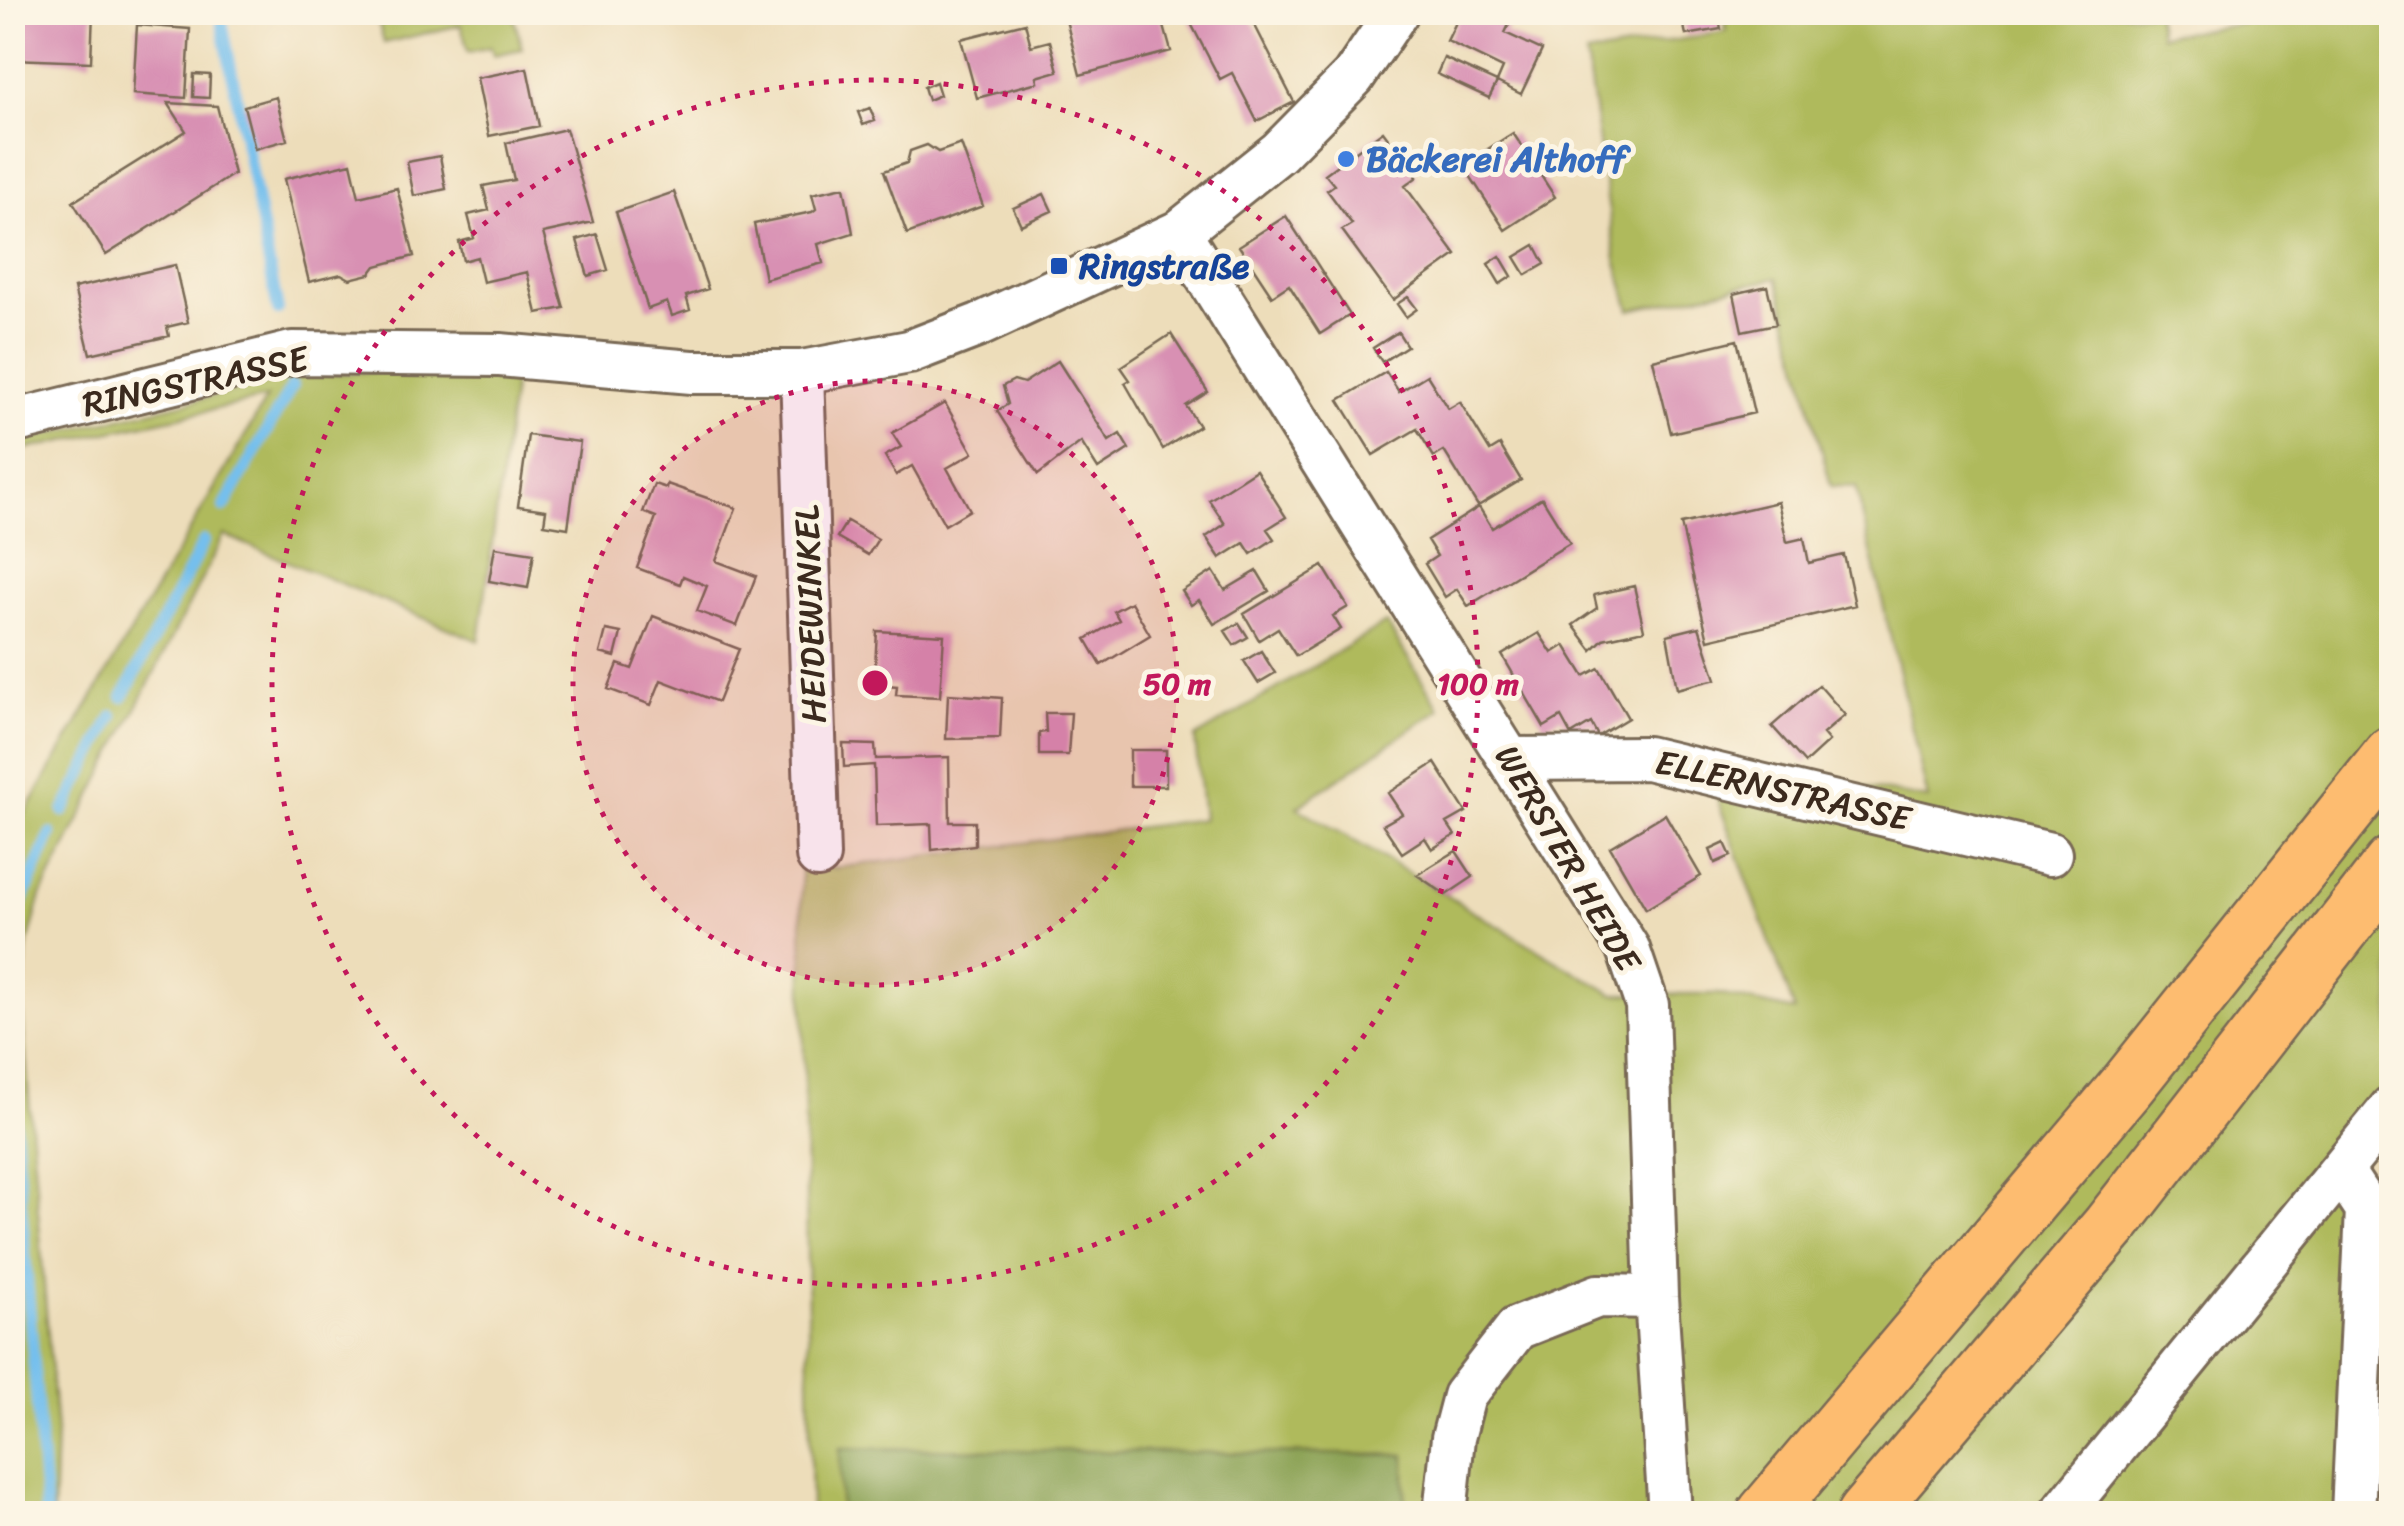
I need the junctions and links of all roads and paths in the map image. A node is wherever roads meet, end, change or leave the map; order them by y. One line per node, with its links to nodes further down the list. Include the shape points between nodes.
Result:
1 (1397, 12): 2 (street, RINGSTRASSE, via 1353,77 1292,140)
2 (1179, 232): 3 (street, RINGSTRASSE, via 909,352); 6 (street, WERSTER HEIDE)
3 (802, 372): 4 (street, RINGSTRASSE, via 692,372 500,355 292,354); 8 (street, HEIDEWINKEL)
4 (12, 422)
5 (2392, 754): 15 (highway, via 2126,1087)
6 (1512, 759): 7 (street, ELLERNSTRASSE, via 1648,758); 12 (street, WERSTER HEIDE, via 1628,949 1648,1004)
7 (2050, 854)
8 (818, 856)
9 (2392, 864): 16 (highway, via 2110,1226)
10 (2392, 1107): 11 (street)
11 (2342, 1171): 17 (street); 18 (street, via 2366,1209)
12 (1656, 1297): 13 (street, via 1598,1296 1517,1328 1464,1396); 14 (street, WERSTER HEIDE)
13 (1444, 1514)
14 (1670, 1514)
15 (1765, 1514)
16 (1865, 1514)
17 (2061, 1514)
18 (2353, 1514)

